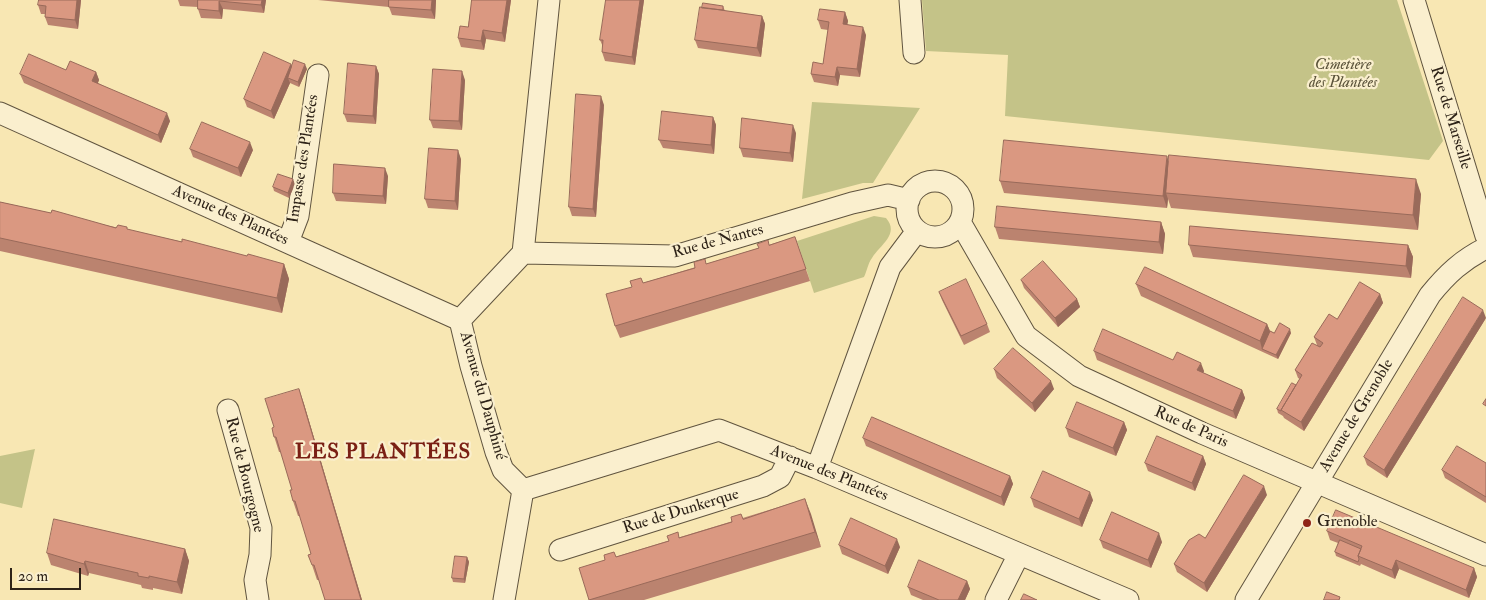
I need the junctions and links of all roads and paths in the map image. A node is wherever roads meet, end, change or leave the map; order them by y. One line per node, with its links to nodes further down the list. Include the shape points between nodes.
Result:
1 (548, 0): 13 (street)
2 (910, 0): 4 (street)
3 (1414, 0): 10 (street, Rue de Marseille)
4 (914, 53)
5 (318, 74): 11 (street, Impasse des Plantées, via 298,216)
6 (0, 113): 11 (street, Avenue des Plantées)
7 (909, 200): 8 (street, via 924,184 937,182 949,185 960,196 963,208); 9 (street, via 907,210); 13 (street, Rue de Nantes, via 888,195 852,203 675,256)
8 (960, 222): 9 (street, via 953,231 938,237); 18 (street, Rue de Paris, via 1026,336 1079,376 1202,434)
9 (917, 231): 17 (street, via 890,267)
10 (1486, 236)
11 (288, 242): 14 (street, Avenue des Plantées)
12 (1486, 248): 18 (street, Avenue de Grenoble, via 1450,270 1430,295)
13 (523, 253): 14 (street, Avenue du Dauphiné)
14 (460, 320): 19 (street, Avenue du Dauphiné, via 496,452 503,470)
15 (228, 410): 23 (street, Rue de Bourgogne, via 260,528 260,555 255,580)
16 (790, 457): 17 (street, Avenue des Plantées); 19 (street, Avenue des Plantées, via 719,430); 20 (street, Rue de Dunkerque, via 780,476 763,486)
17 (818, 468): 21 (street, Avenue des Plantées)
18 (1316, 482): 22 (street, Rue de Paris); 27 (street, Avenue de Grenoble)
19 (523, 490): 24 (street)
20 (560, 550)
21 (1019, 554): 25 (street); 26 (street, Avenue des Plantées)
22 (1486, 555)
23 (258, 600)
24 (504, 600)
25 (996, 600)
26 (1128, 600)
27 (1246, 600)

